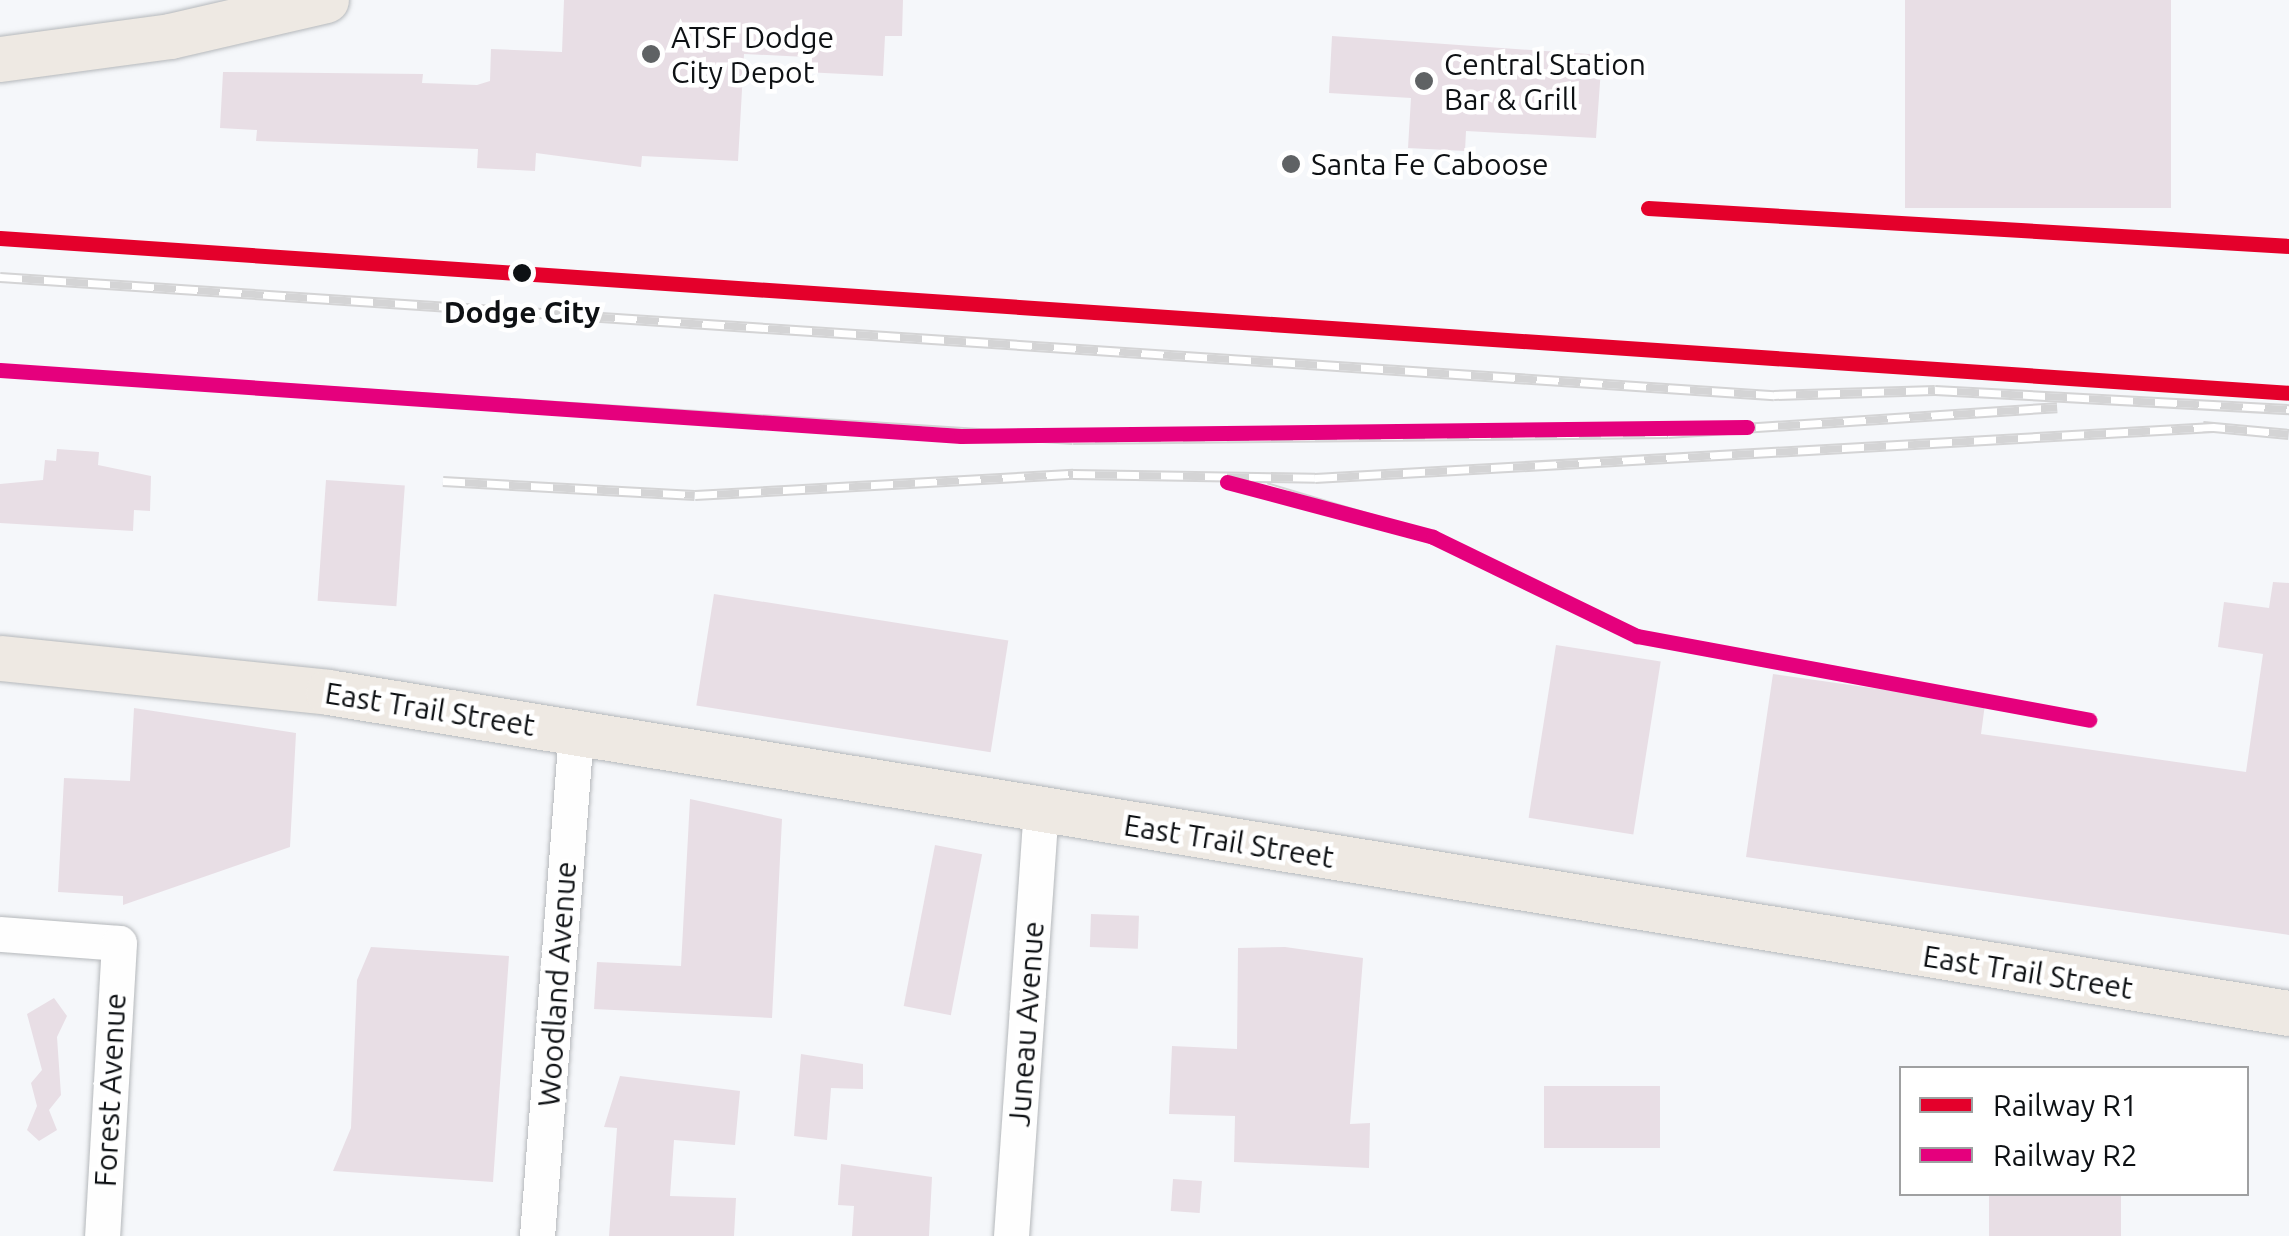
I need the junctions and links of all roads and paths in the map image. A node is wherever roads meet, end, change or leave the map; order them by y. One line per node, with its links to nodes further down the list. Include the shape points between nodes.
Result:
1 (326, 0): 2 (main road)
2 (215, 13): 3 (main road)
3 (0, 60)
4 (0, 658): 5 (main road, East Trail Street, via 168,671)
5 (576, 732): 6 (main road, East Trail Street); 10 (street, Woodland Avenue)
6 (1041, 812): 8 (main road, East Trail Street); 11 (street, Juneau Avenue)
7 (0, 934): 9 (street, Forest Avenue, via 118,944)
8 (2289, 1013)
9 (102, 1236)
10 (537, 1236)
11 (1011, 1236)

